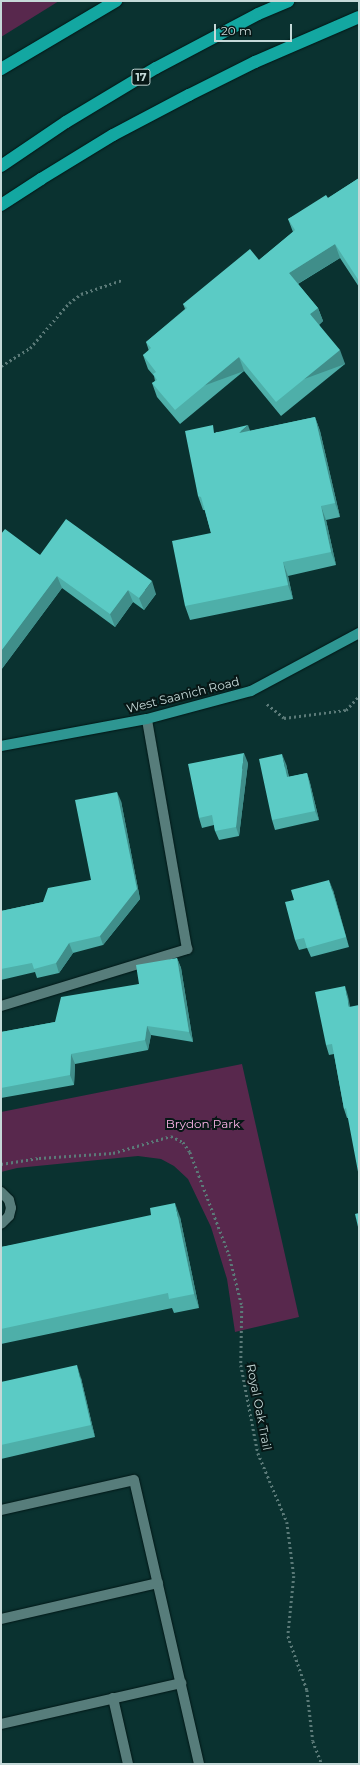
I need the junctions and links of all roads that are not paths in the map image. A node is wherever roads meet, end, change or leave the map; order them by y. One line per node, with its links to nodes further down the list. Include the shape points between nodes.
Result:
1 (116, 1): 4 (highway)
2 (288, 1): 5 (highway, 17, via 156,68 66,122)
3 (359, 17): 6 (highway, via 254,62 113,135)
4 (1, 69)
5 (1, 166)
6 (1, 205)
7 (359, 633): 8 (main road, West Saanich Road, via 251,691)
8 (148, 719): 9 (main road, West Saanich Road); 10 (lane, via 187,949)
9 (1, 746)
10 (1, 1006)
11 (1, 1192): 12 (lane, via 9,1200 11,1208 9,1216)
12 (1, 1224)
13 (1, 1510): 14 (lane, via 134,1480)
14 (158, 1583): 15 (lane); 16 (lane)
15 (1, 1619)
16 (181, 1683): 17 (lane); 20 (lane)
17 (113, 1698): 18 (lane); 19 (lane)
18 (1, 1724)
19 (128, 1764)
20 (199, 1764)

